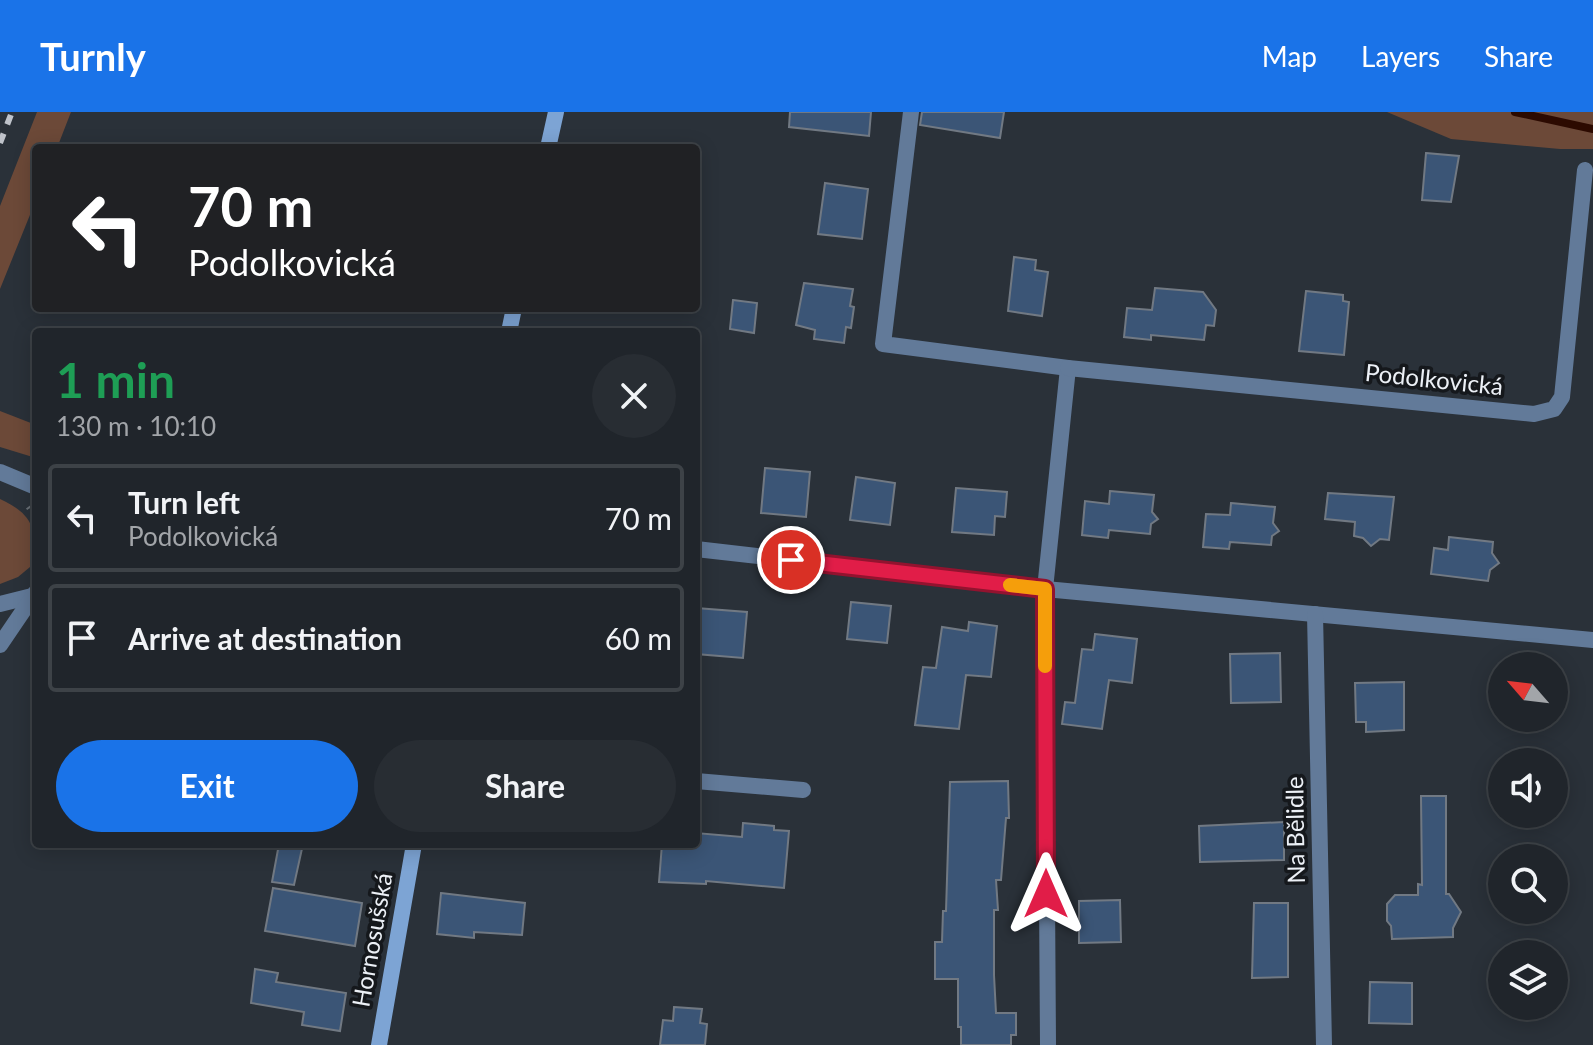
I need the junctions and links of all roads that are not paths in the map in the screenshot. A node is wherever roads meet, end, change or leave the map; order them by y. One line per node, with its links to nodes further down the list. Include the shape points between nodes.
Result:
1 (556, 112): 3 (street)
2 (911, 112): 5 (street, Podolkovická, via 883,344)
3 (549, 144)
4 (1585, 170): 5 (street, Podolkovická, via 1562,397 1554,409 1534,414)
5 (1068, 368): 9 (street)
6 (0, 472): 7 (street)
7 (32, 485)
8 (700, 549): 9 (street)
9 (1045, 589): 13 (street); 20 (street)
10 (32, 595): 12 (street)
11 (32, 598): 15 (street)
12 (0, 604)
13 (1315, 614): 14 (street); 21 (street, Na Bělidle)
14 (1593, 640)
15 (0, 645)
16 (700, 781): 17 (street)
17 (803, 790)
18 (413, 848): 19 (street, Hornosušská)
19 (379, 1045)
20 (1048, 1045)
21 (1324, 1045)

